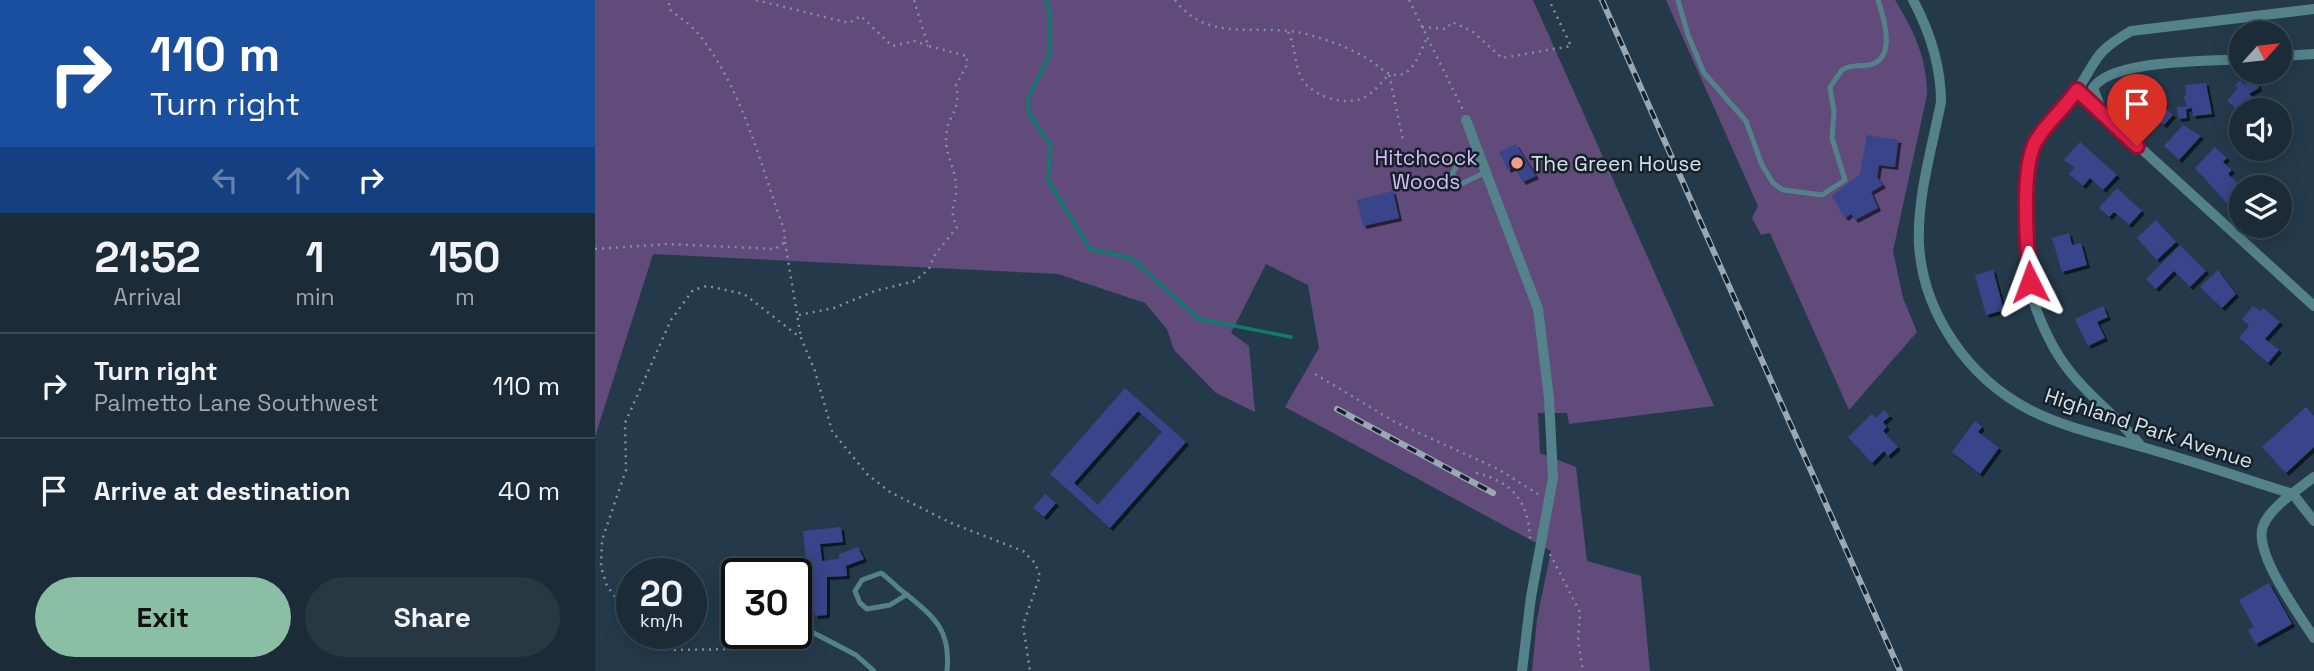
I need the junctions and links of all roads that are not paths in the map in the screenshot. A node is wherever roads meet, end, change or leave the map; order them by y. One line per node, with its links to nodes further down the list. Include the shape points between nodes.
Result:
1 (1678, 0): 2 (lane, via 1704,72 1746,121 1766,174 1783,190 1822,195 1845,180 1832,138 1830,87 1842,70 1876,63 1885,52 1886,33)
2 (1878, 0)
3 (1913, 0): 14 (street, Highland Park Avenue, via 1935,53 1941,85 1919,225 1921,263 1934,310 1977,370 2028,409 2075,429)
4 (2314, 9): 8 (street, via 2131,31 2106,45)
5 (2314, 54): 6 (street)
6 (2293, 55)
7 (2229, 61): 10 (street, via 2151,64 2098,80 2093,88 2097,102)
8 (2077, 90): 10 (street); 14 (street, via 2035,142 2027,165 2030,282 2039,316 2064,365)
9 (1467, 120): 11 (street)
10 (2112, 123): 13 (street)
11 (1480, 158): 12 (street); 12 (lane, via 1467,157 1451,174 1461,184)
12 (1486, 172): 23 (street, via 1538,309 1549,398 1553,478)
13 (2314, 306)
14 (2142, 446): 16 (street, Highland Park Avenue)
15 (2314, 477): 16 (street)
16 (2293, 494): 17 (street); 20 (street, via 2263,525 2261,541 2277,579)
17 (2314, 521)
18 (906, 595): 18 (lane, via 881,573 862,580 855,591 867,609 890,605); 22 (lane, via 938,621 946,642)
19 (812, 632): 21 (lane, via 856,655)
20 (2314, 638)
21 (874, 671)
22 (947, 671)
23 (1522, 671)

